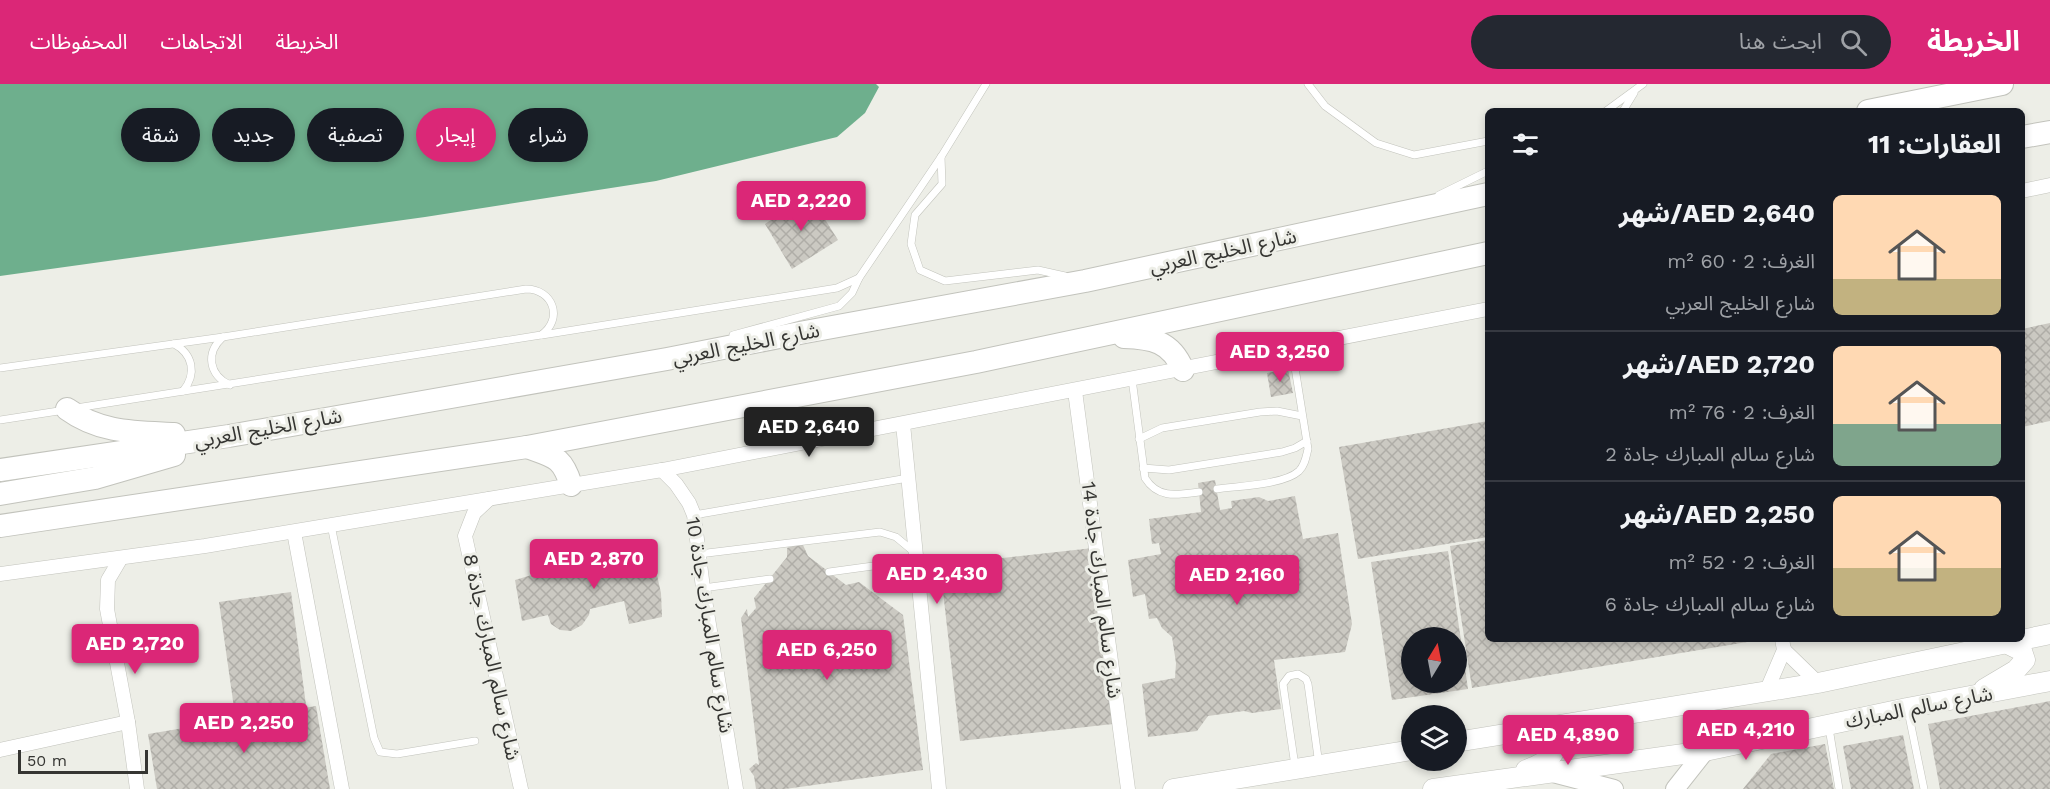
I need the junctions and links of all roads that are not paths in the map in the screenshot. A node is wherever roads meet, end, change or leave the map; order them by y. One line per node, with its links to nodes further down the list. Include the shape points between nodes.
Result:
1 (986, 84): 12 (lane)
2 (1308, 84): 11 (lane, via 1325,106 1376,143 1414,155)
3 (1643, 84): 5 (lane)
4 (2002, 84): 8 (main road)
5 (1635, 91): 6 (lane); 7 (lane)
6 (1610, 108)
7 (1625, 108)
8 (1883, 108)
9 (2050, 132): 10 (main road)
10 (2025, 136)
11 (1485, 142)
12 (941, 157): 19 (lane); 20 (lane, via 942,184 915,215 911,244 920,270 945,281 1038,270)
13 (1485, 172): 17 (lane)
14 (2050, 185): 15 (street)
15 (2025, 190)
16 (1485, 195): 17 (main road, شارع الخليج العربي)
17 (1406, 212): 20 (main road, شارع الخليج العربي)
18 (1485, 254): 23 (main road)
19 (859, 279): 22 (lane, via 837,288); 25 (lane, via 847,299 830,310)
20 (1085, 281): 29 (main road, شارع الخليج العربي)
21 (1485, 310): 28 (street)
22 (541, 335): 24 (lane, via 553,319 553,306 546,295 526,289); 33 (lane)
23 (1102, 335): 31 (main road, via 1162,343 1178,358); 43 (main road)
24 (223, 337): 26 (lane); 33 (lane, via 212,350 212,367)
25 (726, 337)
26 (174, 344): 30 (lane); 34 (lane, via 187,354 192,369)
27 (697, 345): 29 (lane)
28 (1292, 349): 31 (street); 37 (lane)
29 (667, 359): 40 (main road, شارع الخليج العربي)
30 (0, 368)
31 (1183, 370): 32 (street)
32 (1132, 380): 35 (street); 41 (lane)
33 (230, 385): 34 (lane)
34 (183, 391): 36 (lane)
35 (1075, 391): 39 (street); 92 (street, شارع سالم المبارك جادة 14)
36 (67, 409): 38 (lane); 40 (main road, via 110,430)
37 (1302, 416): 41 (lane, via 1260,412 1162,428); 42 (lane)
38 (0, 420)
39 (903, 424): 46 (street); 47 (street)
40 (229, 436): 45 (main road, شارع الخليج العربي); 51 (main road, via 95,478)
41 (1140, 438): 44 (lane)
42 (1307, 441): 44 (lane, via 1282,452 1169,470); 49 (lane, via 1303,465 1291,476)
43 (527, 447): 48 (main road, via 564,464); 55 (main road)
44 (1143, 468): 50 (lane, via 1145,478 1157,491 1175,495)
45 (0, 470)
46 (662, 470): 48 (street); 53 (street, شارع سالم المبارك جادة 10, via 683,493)
47 (908, 478): 53 (lane); 58 (street)
48 (571, 485): 52 (street)
49 (1217, 489)
50 (1198, 492)
51 (0, 494)
52 (490, 498): 54 (street); 89 (street, شارع سالم المبارك جادة 8, via 474,513 465,536)
53 (694, 515): 57 (street, شارع سالم المبارك جادة 10)
54 (332, 525): 56 (street); 79 (lane, via 380,752 397,754)
55 (0, 526)
56 (294, 532): 59 (street); 88 (street)
57 (699, 554): 58 (lane, via 880,532 896,537); 64 (street, شارع سالم المبارك جادة 10)
58 (916, 554): 63 (street)
59 (121, 558): 61 (street); 75 (street, via 108,580 107,609)
60 (829, 572): 63 (lane, via 887,568)
61 (0, 574)
62 (770, 579): 64 (lane)
63 (919, 586): 91 (street)
64 (703, 588): 90 (street, شارع سالم المبارك جادة 10)
65 (2050, 634): 66 (main road)
66 (2025, 639)
67 (2011, 642): 68 (main road)
68 (2006, 643): 71 (main road); 73 (main road, via 2022,651 2025,660 2016,670)
69 (1783, 645): 71 (street); 72 (street)
70 (2050, 681): 73 (main road, شارع سالم المبارك)
71 (1818, 683): 72 (main road)
72 (1766, 692): 77 (main road)
73 (1971, 696): 74 (main road, شارع سالم المبارك)
74 (1907, 708): 76 (main road, شارع سالم المبارك); 98 (lane)
75 (128, 722): 80 (street); 87 (street)
76 (1828, 725): 81 (main road, شارع سالم المبارك); 97 (lane)
77 (1544, 729): 78 (main road); 86 (main road, via 1556,744 1551,757)
78 (1467, 740)
79 (475, 741)
80 (0, 750)
81 (1705, 751): 85 (main road, شارع سالم المبارك); 96 (street)
82 (1401, 752): 83 (main road)
83 (1319, 765): 84 (main road); 84 (lane, via 1308,684 1302,676 1293,674 1283,684)
84 (1295, 769): 93 (main road)
85 (1552, 772): 86 (main road, شارع سالم المبارك); 95 (street)
86 (1507, 777): 94 (main road, شارع سالم المبارك)
87 (137, 789)
88 (342, 789)
89 (521, 789)
90 (736, 789)
91 (939, 789)
92 (1128, 789)
93 (1173, 789)
94 (1433, 789)
95 (1614, 789)
96 (1675, 789)
97 (1839, 789)
98 (1924, 789)

